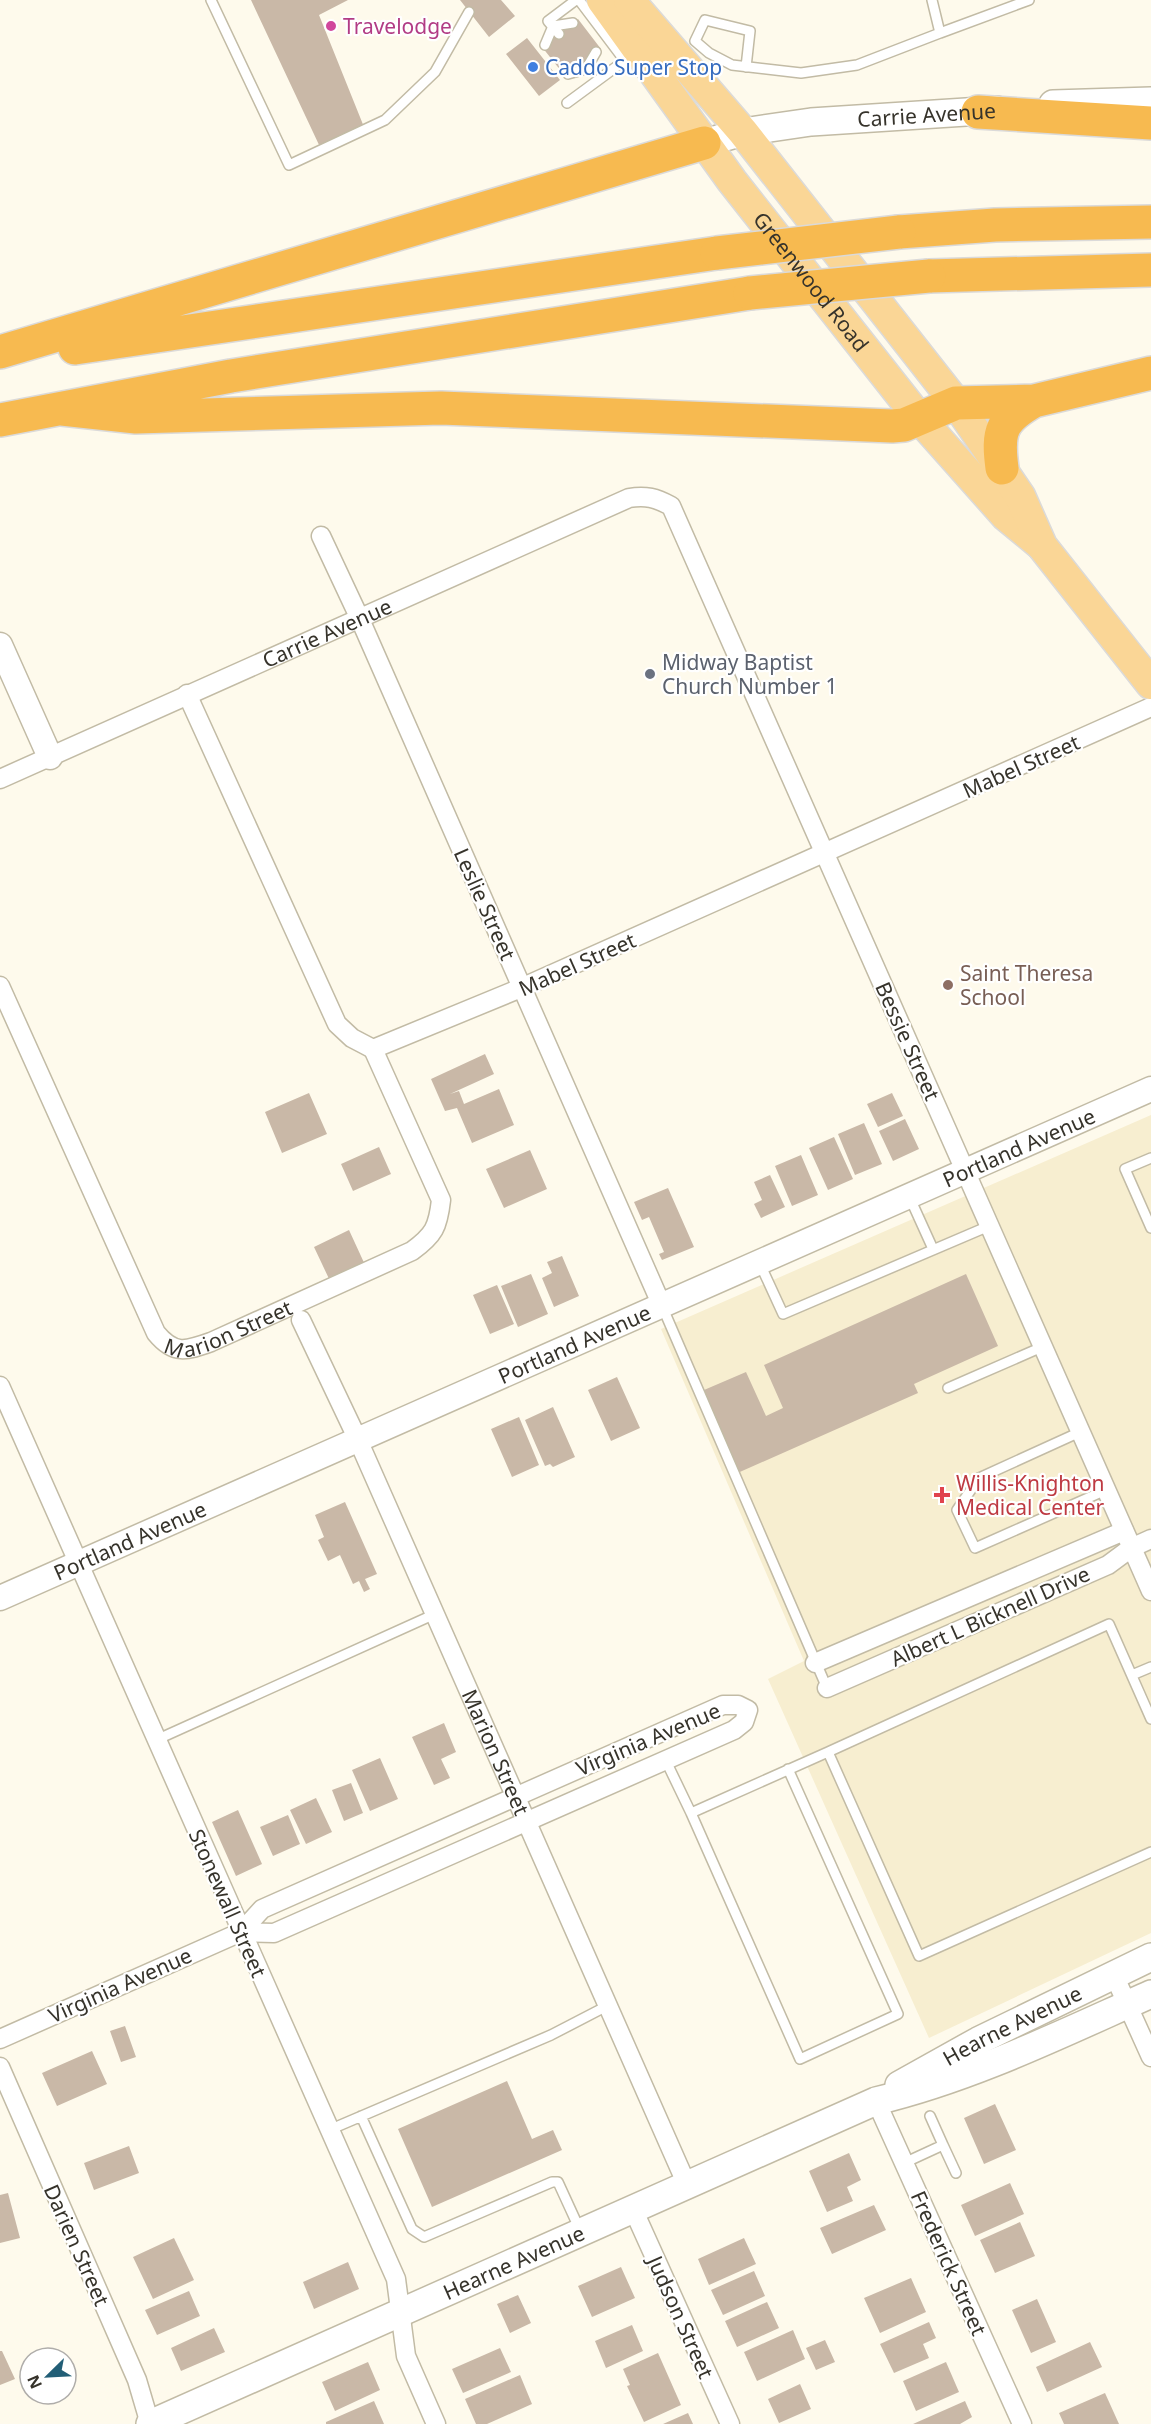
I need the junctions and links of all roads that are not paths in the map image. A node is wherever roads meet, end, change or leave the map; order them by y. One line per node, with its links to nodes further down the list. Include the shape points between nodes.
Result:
1 (211, 0): 7 (lane, via 289,165 385,120 435,72)
2 (577, 0): 9 (lane, via 548,21); 13 (lane)
3 (602, 0): 13 (main road, Greenwood Road)
4 (629, 0): 22 (main road, Greenwood Road)
5 (932, 0): 10 (lane)
6 (1029, 0): 10 (lane)
7 (469, 12)
8 (573, 23): 9 (lane)
9 (556, 30): 11 (lane)
10 (940, 33): 15 (lane, via 857,65 801,73)
11 (545, 45)
12 (596, 52): 14 (lane)
13 (631, 56): 17 (lane); 23 (main road, Greenwood Road)
14 (584, 66): 16 (lane); 17 (lane)
15 (746, 67): 15 (lane, via 732,65 695,41 705,20 750,32)
16 (568, 74)
17 (596, 82): 19 (lane)
18 (1151, 101): 20 (main road, Carrie Avenue, via 1037,105)
19 (567, 103)
20 (978, 112): 21 (highway); 22 (main road, Carrie Avenue, via 811,122)
21 (1151, 123)
22 (743, 132): 23 (main road, Carrie Avenue); 30 (main road, Greenwood Road)
23 (704, 143): 26 (highway); 32 (main road, Greenwood Road)
24 (1151, 222): 27 (highway, bridge, via 995,225 717,253)
25 (1151, 270): 31 (highway, bridge, via 929,276 750,293 231,376)
26 (0, 352)
27 (0, 359)
28 (1151, 373): 29 (highway)
29 (1034, 401): 30 (highway); 34 (highway, via 1008,418 1003,428 999,449)
30 (956, 403): 32 (highway); 34 (main road, Greenwood Road)
31 (62, 409): 32 (highway, via 136,417 441,408 892,426); 33 (highway)
32 (919, 418): 37 (main road, Greenwood Road, via 1006,516)
33 (0, 420)
34 (1002, 468): 37 (main road, Greenwood Road, via 1020,496)
35 (656, 498): 38 (street, Carrie Avenue, via 629,498); 45 (street, Bessie Street, via 671,506)
36 (321, 536): 38 (street, Leslie Street)
37 (1042, 546): 40 (main road, Greenwood Road)
38 (359, 617): 41 (street, Carrie Avenue); 47 (street, Leslie Street)
39 (0, 645): 43 (street)
40 (1151, 684)
41 (187, 694): 43 (street, Carrie Avenue); 48 (street, via 337,1024)
42 (1151, 707): 45 (street, Mabel Street)
43 (50, 757): 44 (street, Carrie Avenue)
44 (0, 779)
45 (826, 854): 47 (street, Mabel Street); 51 (street, Bessie Street)
46 (0, 986): 48 (street, Marion Street, via 156,1333 165,1345 178,1350 191,1350 211,1342 411,1251 428,1239 439,1221 441,1200)
47 (521, 988): 48 (street, Mabel Street); 57 (street, Leslie Street)
48 (373, 1049)
49 (1151, 1089): 51 (street, Portland Avenue)
50 (1151, 1158): 54 (lane, via 1125,1170)
51 (965, 1172): 52 (street, Portland Avenue); 53 (street, Bessie Street)
52 (909, 1196): 55 (lane); 56 (street, Portland Avenue)
53 (989, 1226): 55 (lane); 59 (street, Bessie Street)
54 (1151, 1228)
55 (933, 1249): 56 (lane, via 783,1314)
56 (760, 1262): 57 (street, Portland Avenue)
57 (662, 1306): 63 (street, Portland Avenue); 71 (lane)
58 (301, 1320): 63 (street, Marion Street)
59 (1042, 1347): 61 (lane); 62 (street, Bessie Street)
60 (0, 1386): 67 (street, Stonewall Street)
61 (948, 1388)
62 (1080, 1432): 64 (street, Bessie Street); 64 (lane, via 979,1478 957,1510 975,1548)
63 (358, 1440): 67 (street, Portland Avenue); 70 (street, Marion Street)
64 (1106, 1490): 65 (street, Bessie Street)
65 (1128, 1539): 66 (street, Albert L Bicknell Drive); 68 (street, Bessie Street); 71 (street, Albert L Bicknell Drive); 74 (street, Albert L Bicknell Drive, via 1108,1565)
66 (1151, 1539)
67 (78, 1563): 69 (street, Portland Avenue); 76 (street, Stonewall Street)
68 (1151, 1591)
69 (0, 1598)
70 (435, 1614): 76 (lane); 80 (street, Marion Street)
71 (815, 1663): 74 (lane)
72 (1151, 1667): 73 (lane)
73 (1132, 1675): 75 (lane); 77 (lane, via 1109,1624)
74 (826, 1688)
75 (1151, 1719)
76 (156, 1740): 84 (street, Stonewall Street)
77 (828, 1752): 79 (lane); 83 (lane, via 919,1956)
78 (665, 1759): 80 (street, Virginia Avenue, via 734,1730 744,1722 748,1710 723,1705); 81 (lane); 82 (street, Virginia Avenue)
79 (788, 1769): 81 (lane); 81 (lane, via 898,2014 800,2059)
80 (515, 1796): 82 (street, Marion Street); 84 (street, Virginia Avenue, via 262,1909)
81 (691, 1813)
82 (525, 1821): 84 (street, Virginia Avenue, via 274,1933); 88 (street, Marion Street)
83 (1151, 1852)
84 (241, 1932): 89 (street, Virginia Avenue); 95 (street, Stonewall Street)
85 (1151, 1957): 86 (main road, Hearne Avenue)
86 (1114, 1975): 87 (street); 92 (main road, Hearne Avenue, via 978,2041)
87 (1139, 1999): 90 (street); 92 (main road, Hearne Avenue, via 946,2081)
88 (607, 2006): 93 (lane, via 551,2035); 99 (street, Marion Street)
89 (0, 2039)
90 (1151, 2057)
91 (0, 2067): 103 (street, Darien Street, via 137,2380)
92 (876, 2101): 97 (street, Frederick Street); 99 (main road, Hearne Avenue)
93 (361, 2116): 95 (lane); 101 (lane, via 412,2229 424,2237 552,2182 558,2182)
94 (930, 2116): 96 (lane)
95 (329, 2130): 102 (street, Stonewall Street, via 396,2279)
96 (943, 2145): 97 (lane); 98 (lane)
97 (904, 2163): 106 (street, Frederick Street)
98 (956, 2173)
99 (687, 2186): 100 (main road, Hearne Avenue)
100 (633, 2209): 101 (main road, Hearne Avenue); 105 (street, Judson Street)
101 (581, 2232): 102 (main road, Hearne Avenue)
102 (399, 2313): 103 (main road, Hearne Avenue); 104 (street, Stonewall Street, via 406,2356)
103 (150, 2424)
104 (436, 2424)
105 (729, 2424)
106 (1022, 2424)

